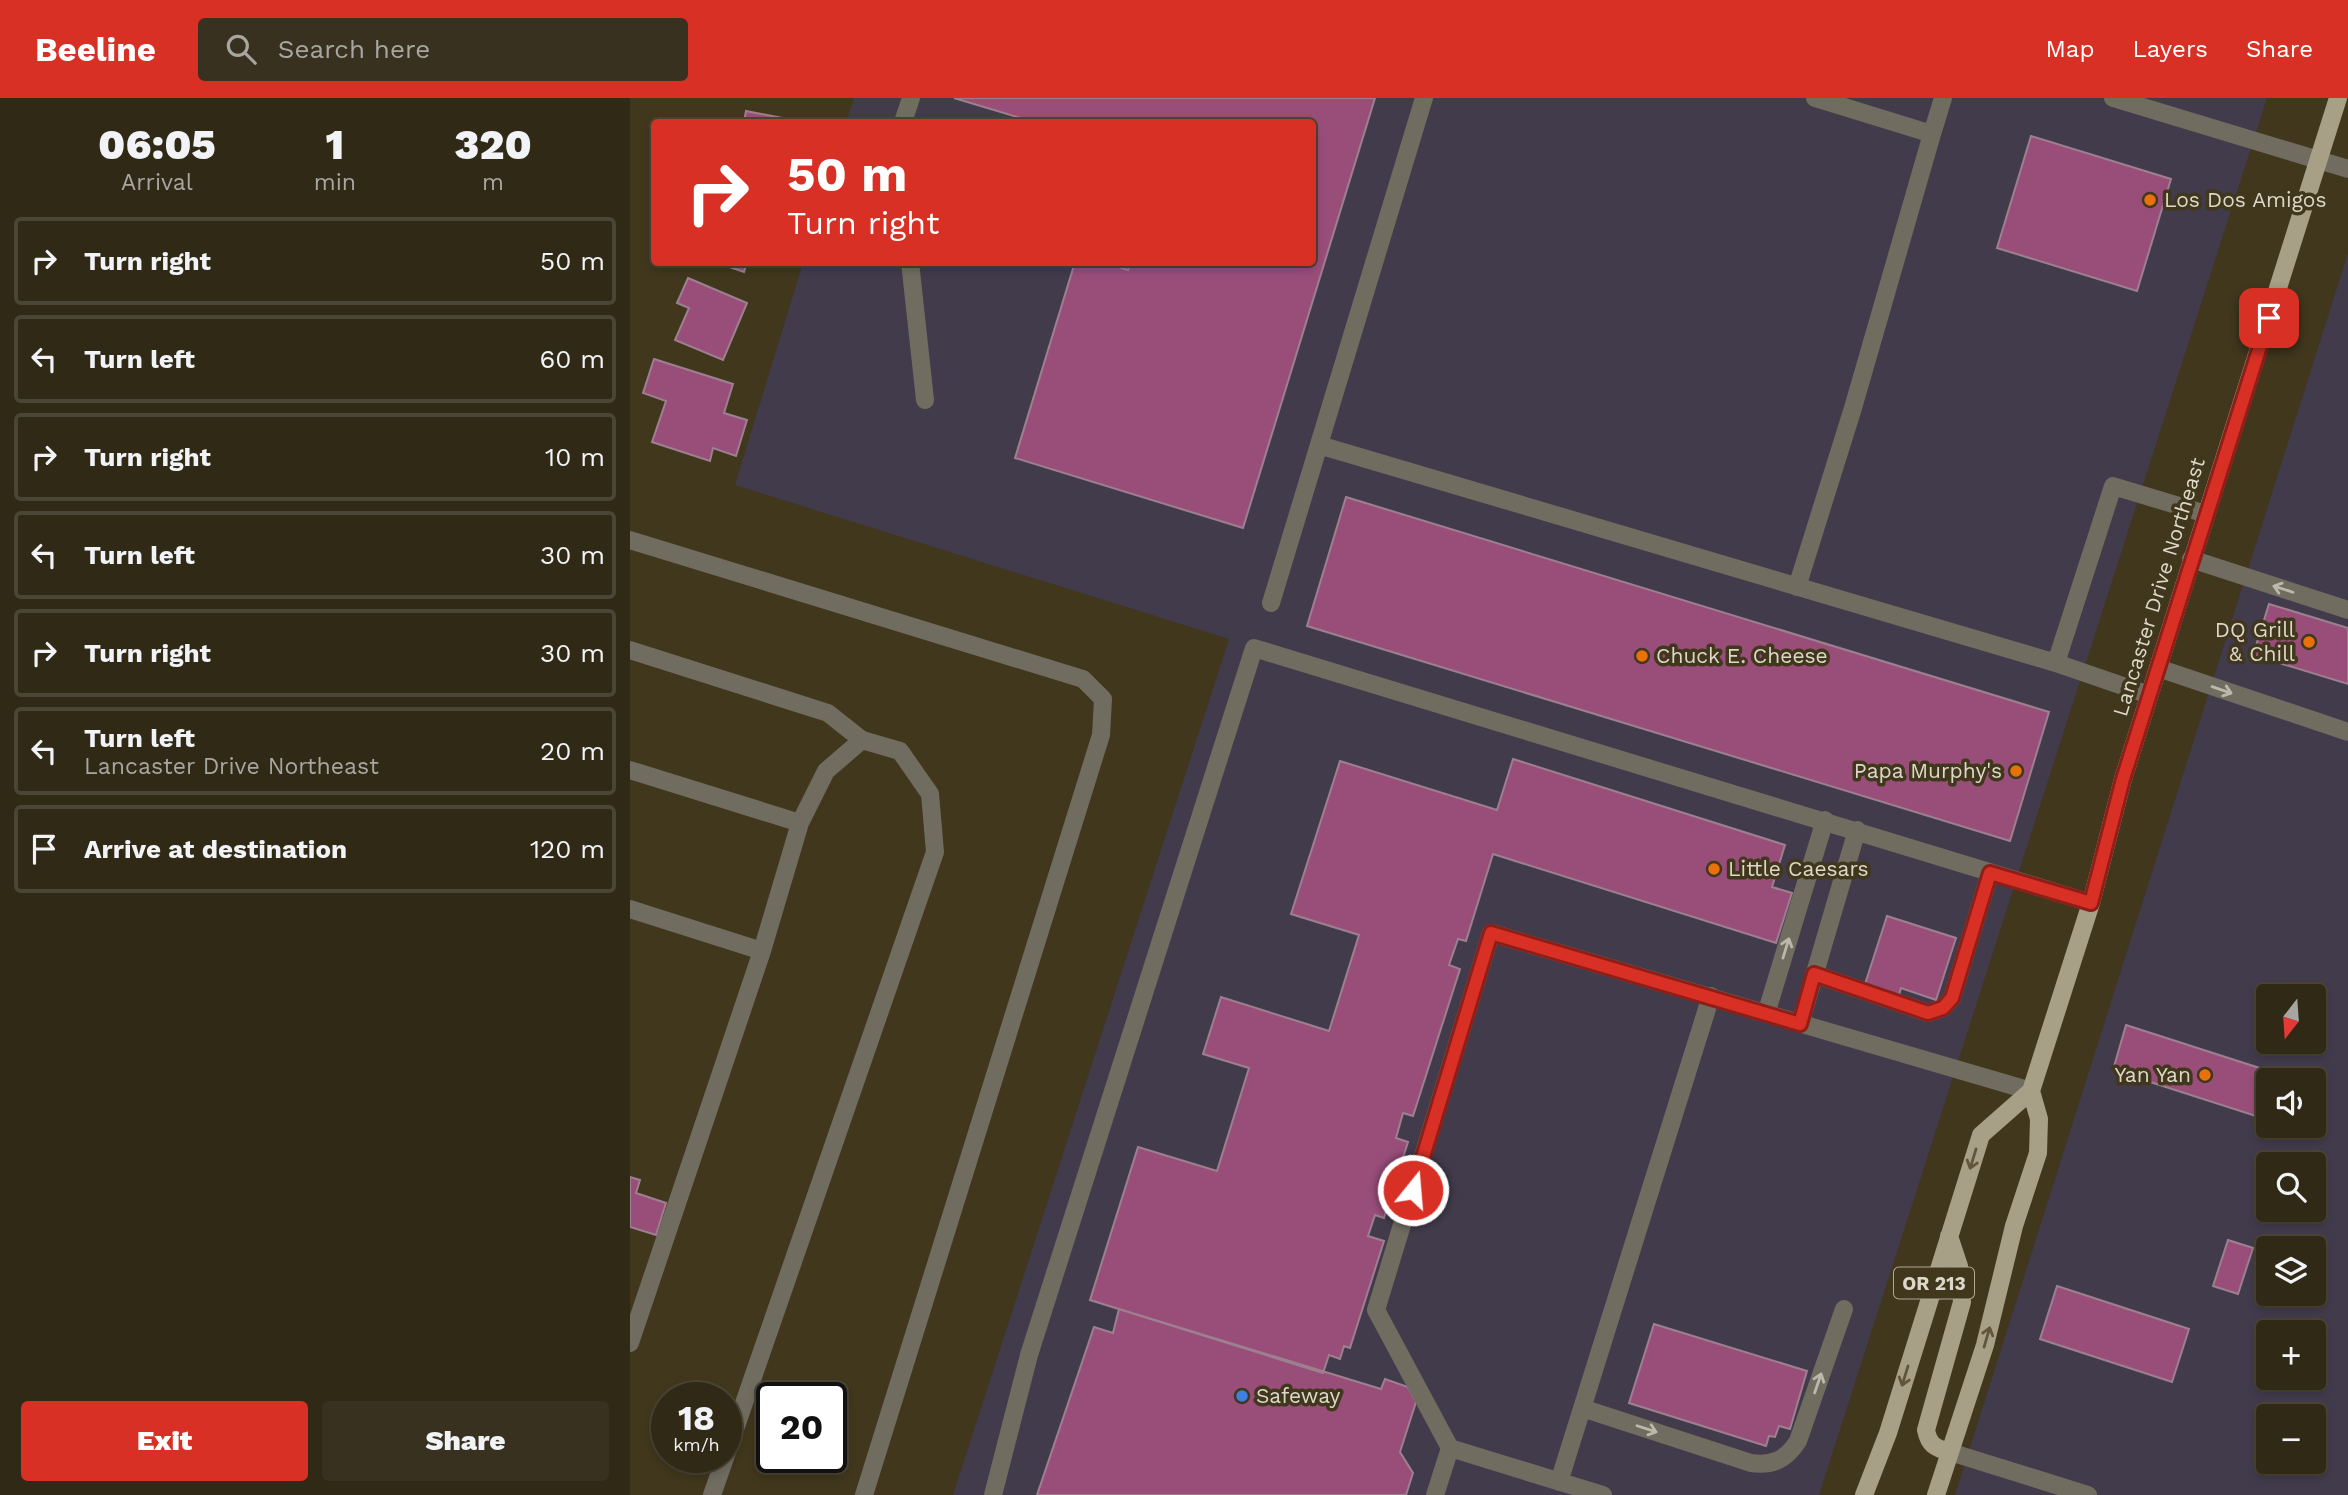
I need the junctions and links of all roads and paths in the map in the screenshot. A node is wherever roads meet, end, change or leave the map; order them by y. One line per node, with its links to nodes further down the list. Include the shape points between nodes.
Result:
1 (911, 98): 7 (street)
2 (1424, 98): 13 (street)
3 (1815, 98): 8 (street)
4 (1943, 98): 8 (street)
5 (2113, 98): 9 (street)
6 (2338, 98): 9 (main road, Lancaster Drive Northeast)
7 (905, 119)
8 (1932, 134): 17 (street)
9 (2319, 160): 10 (street); 14 (main road, Lancaster Drive Northeast)
10 (2348, 169)
11 (910, 266): 12 (street)
12 (925, 400)
13 (1319, 445): 17 (street); 18 (street)
14 (2206, 514): 16 (main road, Lancaster Drive Northeast); 21 (street, via 2113,485)
15 (630, 540): 49 (street, via 1083,679 1103,699 1101,735)
16 (2191, 559): 19 (street, one-way to 16); 22 (main road, Lancaster Drive Northeast)
17 (1797, 587): 21 (street)
18 (1271, 603)
19 (2348, 610)
20 (630, 650): 25 (street, via 828,713)
21 (2056, 663): 23 (street)
22 (2158, 668): 23 (main road, Lancaster Drive Northeast); 24 (street, one-way to 24)
23 (2149, 695): 31 (main road, Lancaster Drive Northeast)
24 (2348, 732)
25 (862, 740): 28 (street, via 827,771); 43 (street, via 900,751 930,794 935,852)
26 (630, 770): 28 (street)
27 (1825, 820): 29 (street); 36 (street, one-way to 27); 50 (street, via 1254,648 1029,1355)
28 (800, 823): 33 (street)
29 (1857, 830): 30 (street); 34 (street)
30 (1990, 873): 31 (street); 34 (street, via 1952,998 1943,1008 1928,1013)
31 (2091, 903): 38 (main road, Lancaster Drive Northeast)
32 (630, 909): 33 (street)
33 (762, 951): 41 (street)
34 (1814, 974): 37 (street)
35 (1711, 996): 36 (street); 42 (street); 44 (street, via 1491,933 1376,1310)
36 (1766, 1014): 37 (street)
37 (1800, 1024): 38 (street)
38 (2031, 1091): 39 (main road, OR 213, one-way to 39, via 1981,1135); 45 (main road, OR 213, one-way to 38, via 2038,1153 2039,1119)
39 (1949, 1236): 45 (main road, via 1959,1266 1962,1302 1926,1430 1934,1447); 53 (main road, OR 213, one-way to 53)
40 (1844, 1309): 42 (street, one-way to 40, via 1751,1463 1773,1463 1792,1451 1798,1441)
41 (630, 1343)
42 (1582, 1408): 47 (street)
43 (742, 1410)
44 (1450, 1448): 47 (street); 51 (street)
45 (1950, 1452): 54 (main road, OR 213); 55 (street)
46 (720, 1473): 48 (street)
47 (1559, 1482): 52 (street)
48 (712, 1495)
49 (864, 1495)
50 (993, 1495)
51 (1435, 1495)
52 (1603, 1495)
53 (1864, 1495)
54 (1936, 1495)
55 (2088, 1495)

